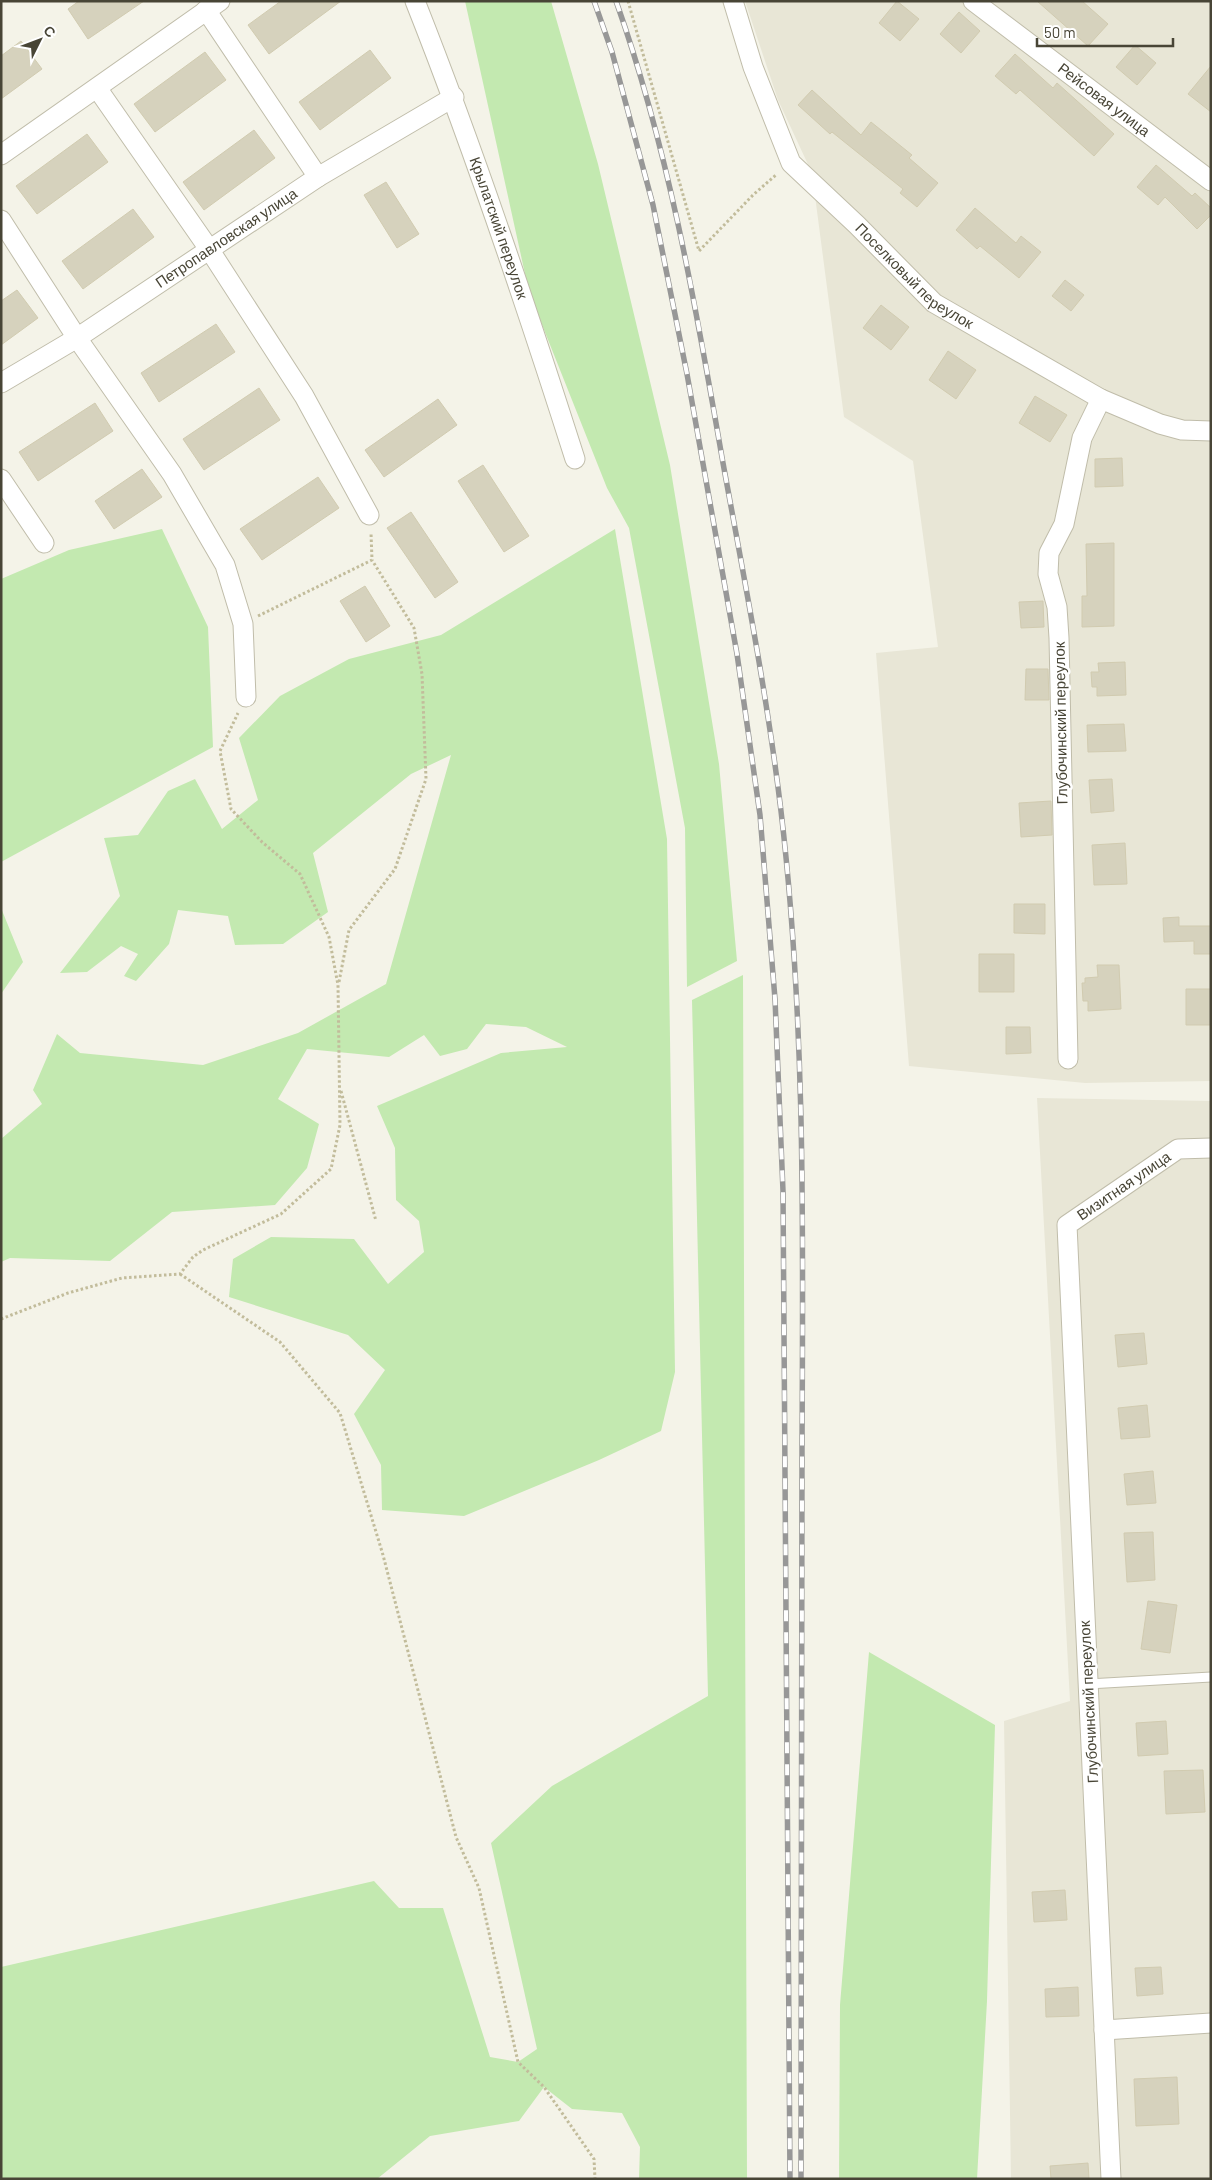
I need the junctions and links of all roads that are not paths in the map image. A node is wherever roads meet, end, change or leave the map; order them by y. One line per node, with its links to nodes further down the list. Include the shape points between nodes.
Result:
1 (415, 1): 6 (street, Крылатский переулок)
2 (733, 1): 14 (street, Поселковый переулок, via 753,67 791,162 934,304)
3 (974, 1): 9 (street, Рейсовая улица)
4 (213, 6): 5 (street); 8 (street)
5 (97, 88): 7 (street); 11 (street)
6 (454, 97): 8 (street, Петропавловская улица); 16 (street, Крылатский переулок)
7 (1, 155)
8 (318, 177): 11 (street, Петропавловская улица)
9 (1211, 181)
10 (1, 220): 12 (street)
11 (209, 249): 12 (street, Петропавловская улица); 18 (street, via 304,396)
12 (77, 338): 13 (street, Петропавловская улица); 20 (street, via 172,474 225,565 243,624)
13 (1, 383)
14 (1101, 399): 15 (street, Поселковый переулок, via 1168,426); 21 (street, Глубочинский переулок, via 1082,438 1064,524 1048,560 1059,638)
15 (1211, 431)
16 (576, 459)
17 (1, 479): 19 (street)
18 (370, 515)
19 (44, 543)
20 (246, 697)
21 (1068, 1058)
22 (1211, 1148): 23 (street, Визитная улица, via 1178,1149)
23 (1067, 1225): 25 (street, Глубочинский переулок)
24 (1211, 1677): 25 (lane)
25 (1088, 1684): 27 (street, Глубочинский переулок)
26 (1211, 2023): 27 (street)
27 (1104, 2030): 28 (street, Глубочинский переулок)
28 (1111, 2179)

